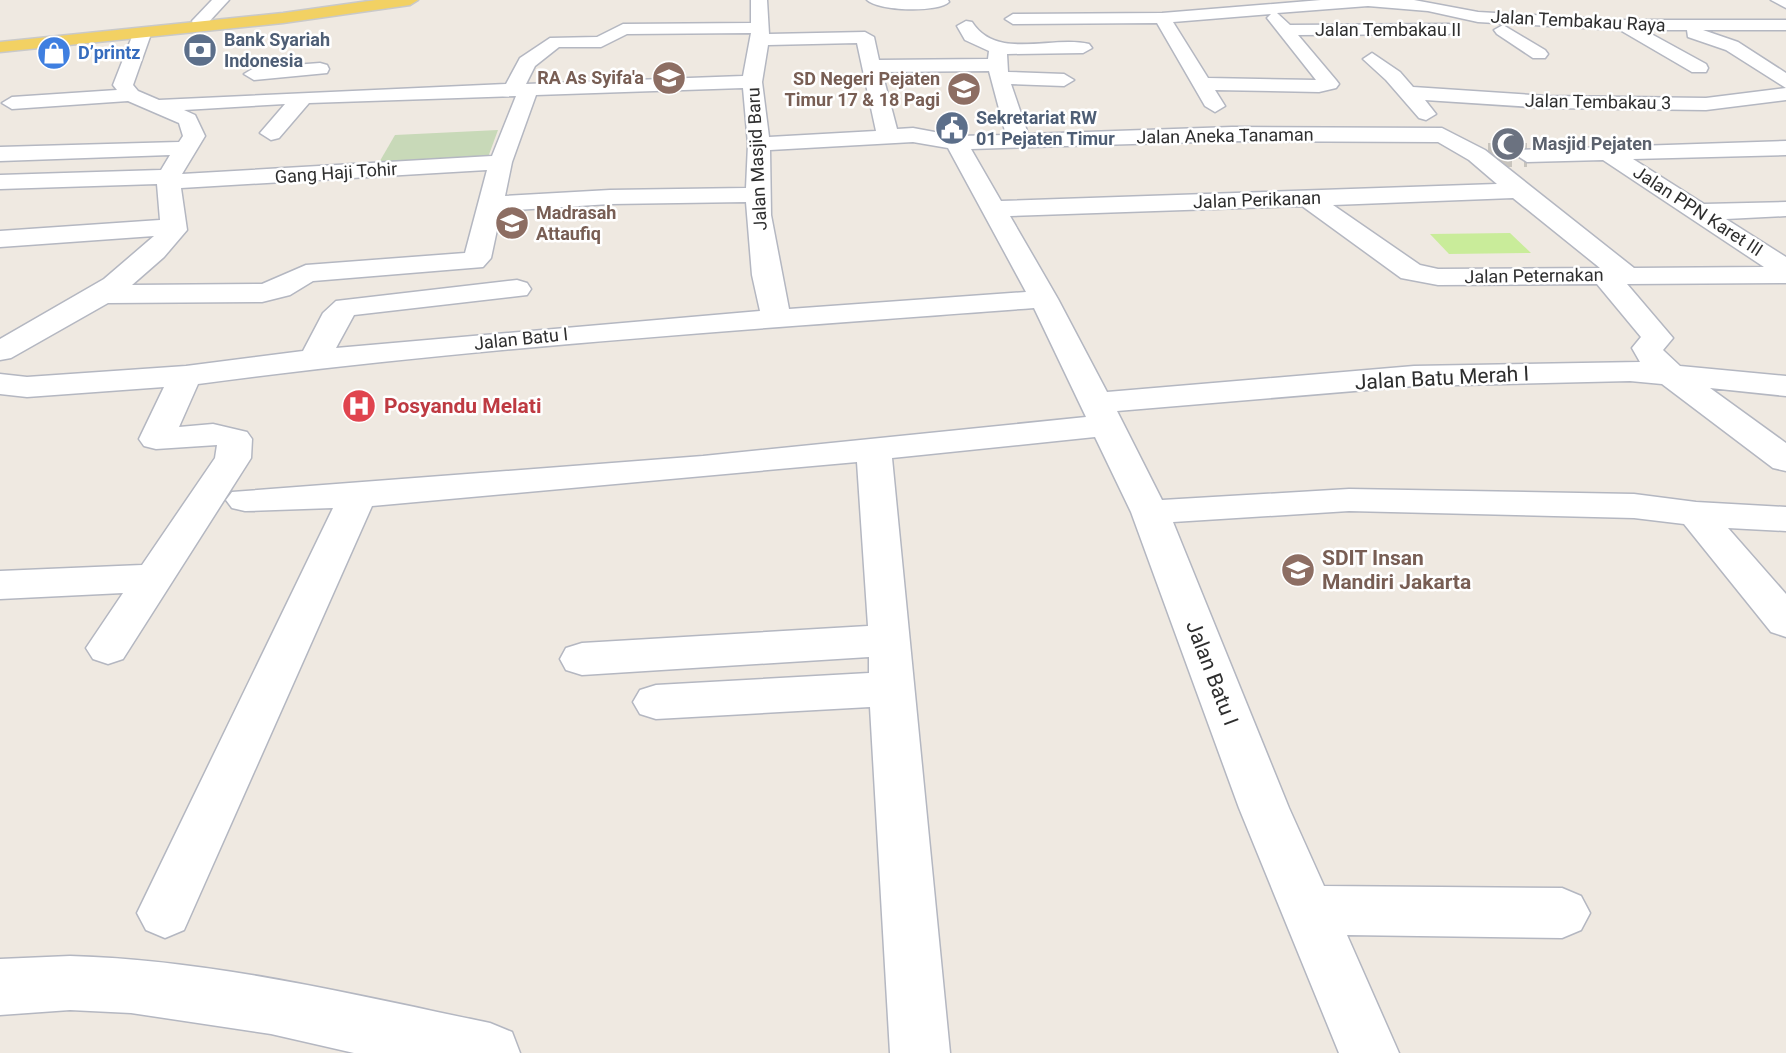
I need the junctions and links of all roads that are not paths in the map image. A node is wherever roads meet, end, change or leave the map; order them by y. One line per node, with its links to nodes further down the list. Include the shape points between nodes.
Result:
1 (369, 0): 8 (main road)
2 (410, 0): 20 (main road)
3 (759, 0): 21 (street, Jalan Masjid Baru)
4 (875, 0): 6 (street)
5 (1779, 0): 7 (street)
6 (941, 2)
7 (1786, 3)
8 (210, 9): 23 (main road)
9 (1267, 9): 10 (street, Jalan Tembakau Raya, via 1368,1); 12 (street, Jalan Tembakau Raya); 18 (street)
10 (1478, 16): 14 (street, Jalan Tembakau Raya); 19 (street, Jalan Tembakau II)
11 (858, 17): 22 (street)
12 (1162, 18): 13 (street, Jalan Tembakau Raya); 36 (street)
13 (1013, 19)
14 (1622, 25): 17 (street, Jalan Tembakau Raya); 30 (street)
15 (1786, 25): 17 (street, Jalan Tembakau Raya)
16 (966, 26): 28 (street)
17 (1669, 26): 35 (street, via 1732,46)
18 (1287, 30): 19 (street, Jalan Tembakau II); 36 (street, via 1329,84)
19 (1503, 30): 26 (street)
20 (142, 34): 24 (main road); 37 (street)
21 (760, 34): 22 (street); 34 (street, Jalan Masjid Baru); 38 (street, via 623,29 601,42 556,42 527,62)
22 (865, 37): 29 (street)
23 (0, 42)
24 (0, 47)
25 (1083, 48): 28 (street)
26 (1539, 54)
27 (1372, 59): 39 (street)
28 (999, 64): 29 (street); 33 (street); 48 (street)
29 (871, 66): 47 (street)
30 (1699, 68)
31 (320, 69): 32 (street)
32 (228, 76)
33 (1064, 80)
34 (752, 82): 38 (street); 50 (street, Jalan Masjid Baru)
35 (1786, 82)
36 (1202, 85): 45 (street)
37 (135, 88): 42 (street); 43 (street)
38 (520, 90): 41 (street); 57 (street)
39 (1410, 93): 40 (street, Jalan Tembakau 3, via 1547,102 1706,104); 46 (street)
40 (1786, 94)
41 (303, 97): 43 (street); 44 (street)
42 (12, 103)
43 (154, 114): 51 (street, via 188,119 194,136)
44 (271, 133)
45 (1233, 134): 46 (street, Jalan Aneka Tanaman); 48 (street, Jalan Aneka Tanaman)
46 (1442, 135): 61 (street, Jalan Aneka Tanaman, via 1483,155)
47 (888, 136): 49 (street, Jalan Aneka Tanaman, via 929,136); 50 (street, Jalan Aneka Tanaman)
48 (1018, 140): 49 (street, Jalan Aneka Tanaman)
49 (956, 143): 65 (street, Jalan Batu I)
50 (759, 144): 62 (street, Jalan Masjid Baru)
51 (188, 148): 54 (street); 59 (street)
52 (1786, 148): 53 (street)
53 (1743, 150): 55 (street); 58 (street)
54 (0, 153)
55 (1610, 153): 56 (street); 67 (street, Jalan PPN Karet III)
56 (1527, 155)
57 (501, 162): 59 (street, Gang Haji Tohir); 64 (street)
58 (1786, 172)
59 (169, 180): 60 (street, Gang Haji Tohir); 68 (street)
60 (0, 182)
61 (1519, 191): 63 (street, Jalan Perikanan); 71 (street)
62 (759, 195): 64 (street); 76 (street, Jalan Masjid Baru, via 766,275)
63 (1307, 198): 65 (street, Jalan Perikanan); 71 (street, Jalan Peternakan, via 1411,272 1438,277)
64 (492, 204): 74 (street, via 477,258 466,263 318,271 262,293)
65 (994, 209): 75 (street, Jalan Batu I)
66 (1786, 209): 67 (street)
67 (1703, 212): 70 (street, Jalan PPN Karet III)
68 (173, 227): 69 (street); 74 (street, via 152,256)
69 (0, 239)
70 (1786, 268)
71 (1615, 275): 72 (street, Jalan Peternakan); 79 (street, via 1658,338 1647,348 1649,354)
72 (1786, 275)
73 (517, 289): 78 (street, via 346,307 338,313)
74 (106, 294): 77 (street)
75 (1044, 299): 76 (street, Jalan Batu I); 83 (street, Jalan Batu I)
76 (776, 317): 78 (street, Jalan Batu I)
77 (0, 351)
78 (315, 359): 80 (street, Jalan Batu I)
79 (1670, 375): 82 (street, Jalan Batu Merah I); 83 (street, Jalan Batu Merah I, via 1630,371 1414,376); 85 (street)
80 (186, 376): 81 (street, Jalan Batu I, via 27,387); 91 (street, via 156,439 213,434 235,439 233,458)
81 (0, 384)
82 (1786, 386)
83 (1103, 414): 84 (street, Jalan Batu Merah I); 88 (street, Jalan Batu I)
84 (874, 450): 86 (street, Jalan Batu Merah I); 94 (street)
85 (1786, 460)
86 (358, 496): 87 (street, Jalan Batu Merah I); 100 (street)
87 (246, 500)
88 (1150, 512): 89 (street, via 1349,500 1634,506); 99 (street, Jalan Batu I)
89 (1696, 514): 90 (street); 93 (street)
90 (1786, 519)
91 (156, 578): 92 (street); 95 (street)
92 (0, 585)
93 (1786, 622)
94 (891, 640): 96 (street); 97 (street)
95 (108, 648)
96 (582, 659)
97 (892, 689): 98 (street); 104 (street)
98 (656, 702)
99 (1308, 910): 101 (street); 105 (street, Jalan Batu I)
100 (164, 913)
101 (1562, 913)
102 (0, 987): 103 (street, via 70,982 131,985 271,1006)
103 (489, 1053)
104 (920, 1053)
105 (1369, 1053)

